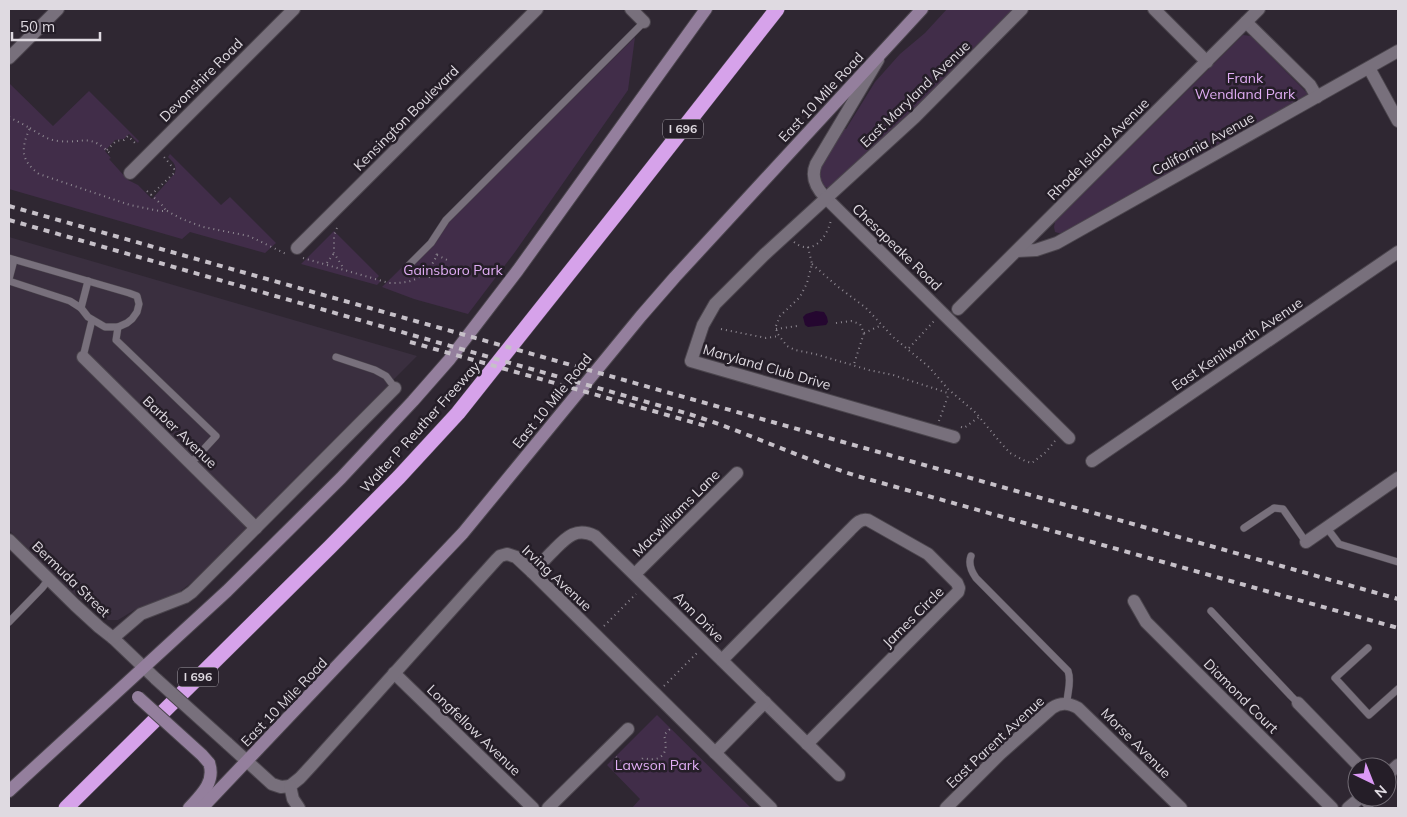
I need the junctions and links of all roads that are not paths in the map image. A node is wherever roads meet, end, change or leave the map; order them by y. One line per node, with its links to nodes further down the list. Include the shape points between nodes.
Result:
1 (58, 9): 15 (street)
2 (294, 9): 20 (street, Devonshire Road)
3 (538, 9): 24 (street, Kensington Boulevard)
4 (631, 9): 11 (street)
5 (706, 9): 58 (main road, via 518,270 449,360 341,478 227,591)
6 (777, 9): 73 (highway, Walter P Reuther Freeway / I 696, via 452,420 337,540)
7 (922, 9): 13 (main road, East 10 Mile Road)
8 (1022, 9): 21 (street, East Maryland Avenue, via 914,117)
9 (1154, 9): 16 (street)
10 (1259, 9): 12 (street, Rhode Island Avenue)
11 (644, 22): 26 (lane, via 446,220)
12 (1246, 22): 16 (street, Rhode Island Avenue); 18 (street, via 1310,85)
13 (884, 50): 21 (street, Chesapeake Road, via 814,170 816,184); 69 (main road, East 10 Mile Road, via 669,284 463,534)
14 (1398, 51): 17 (street, California Avenue)
15 (9, 58)
16 (1207, 62): 22 (street, Rhode Island Avenue)
17 (1369, 68): 18 (street, California Avenue); 19 (street)
18 (1317, 97): 22 (street, California Avenue, via 1057,243 1036,250)
19 (1398, 120)
20 (130, 173)
21 (826, 198): 36 (street, Maryland Club Drive, via 715,304 703,325 691,361); 37 (street, Chesapeake Road)
22 (1018, 251): 30 (street, Rhode Island Avenue)
23 (1398, 252): 38 (street, East Kenilworth Avenue)
24 (296, 253)
25 (12, 259): 27 (lane); 28 (lane)
26 (409, 265)
27 (9, 280): 29 (lane, via 70,301)
28 (88, 281): 29 (lane); 32 (lane, via 137,296 137,312)
29 (81, 308): 31 (lane)
30 (958, 309)
31 (92, 320): 32 (lane, via 105,328); 33 (lane)
32 (118, 327): 39 (lane, via 116,340 216,436)
33 (82, 357): 39 (street, Barber Avenue)
34 (336, 357): 35 (lane, via 376,370 386,376)
35 (395, 388): 42 (street)
36 (955, 432)
37 (1069, 438)
38 (1092, 461)
39 (191, 463): 42 (street, Barber Avenue)
40 (737, 473): 50 (street, Macwilliams Lane)
41 (1398, 478): 44 (street)
42 (256, 528): 55 (street, via 185,597 141,614)
43 (1244, 528): 46 (lane, via 1274,508 1283,509)
44 (1327, 528): 46 (street); 48 (lane, via 1339,544)
45 (9, 540): 51 (street, Bermuda Street)
46 (1306, 542)
47 (971, 556): 64 (lane, via 969,562 976,578 1068,671)
48 (1398, 562)
49 (532, 572): 50 (street, Ann Drive, via 564,540 582,532 595,536); 59 (street, Irving Avenue, via 516,557 500,556); 67 (street, Irving Avenue)
50 (635, 574): 57 (street, Ann Drive)
51 (49, 579): 54 (lane); 55 (street, Bermuda Street)
52 (1134, 601): 82 (street, Diamond Court, via 1146,622)
53 (1211, 611): 63 (lane)
54 (9, 622)
55 (113, 638): 58 (street, Bermuda Street)
56 (1368, 648): 60 (lane, via 1335,678 1369,715)
57 (722, 660): 62 (street, Ann Drive); 66 (street, James Circle, via 863,520 923,551 940,566 959,586 957,594)
58 (142, 668): 61 (main road); 69 (street, Bermuda Street, bridge)
59 (394, 673): 71 (street, Irving Avenue); 77 (street, Longfellow Avenue)
60 (1398, 689)
61 (111, 697): 72 (main road); 74 (main road, bridge, via 126,693 138,697 209,763 208,785)
62 (765, 702): 66 (street, Ann Drive); 67 (street)
63 (1298, 703): 68 (street)
64 (1067, 704): 80 (street, East Parent Avenue, via 1052,708); 81 (street, Morse Avenue, via 1078,708)
65 (628, 729): 78 (street)
66 (807, 744): 70 (street, Ann Drive)
67 (715, 753): 79 (street, Irving Avenue)
68 (1350, 757)
69 (247, 762): 71 (street, Bermuda Street, via 272,784); 75 (main road, East 10 Mile Road)
70 (839, 775)
71 (290, 786): 76 (street)
72 (9, 789)
73 (66, 808)
74 (189, 808)
75 (202, 808)
76 (299, 808)
77 (533, 808)
78 (548, 808)
79 (771, 808)
80 (946, 808)
81 (1180, 808)
82 (1332, 808)

